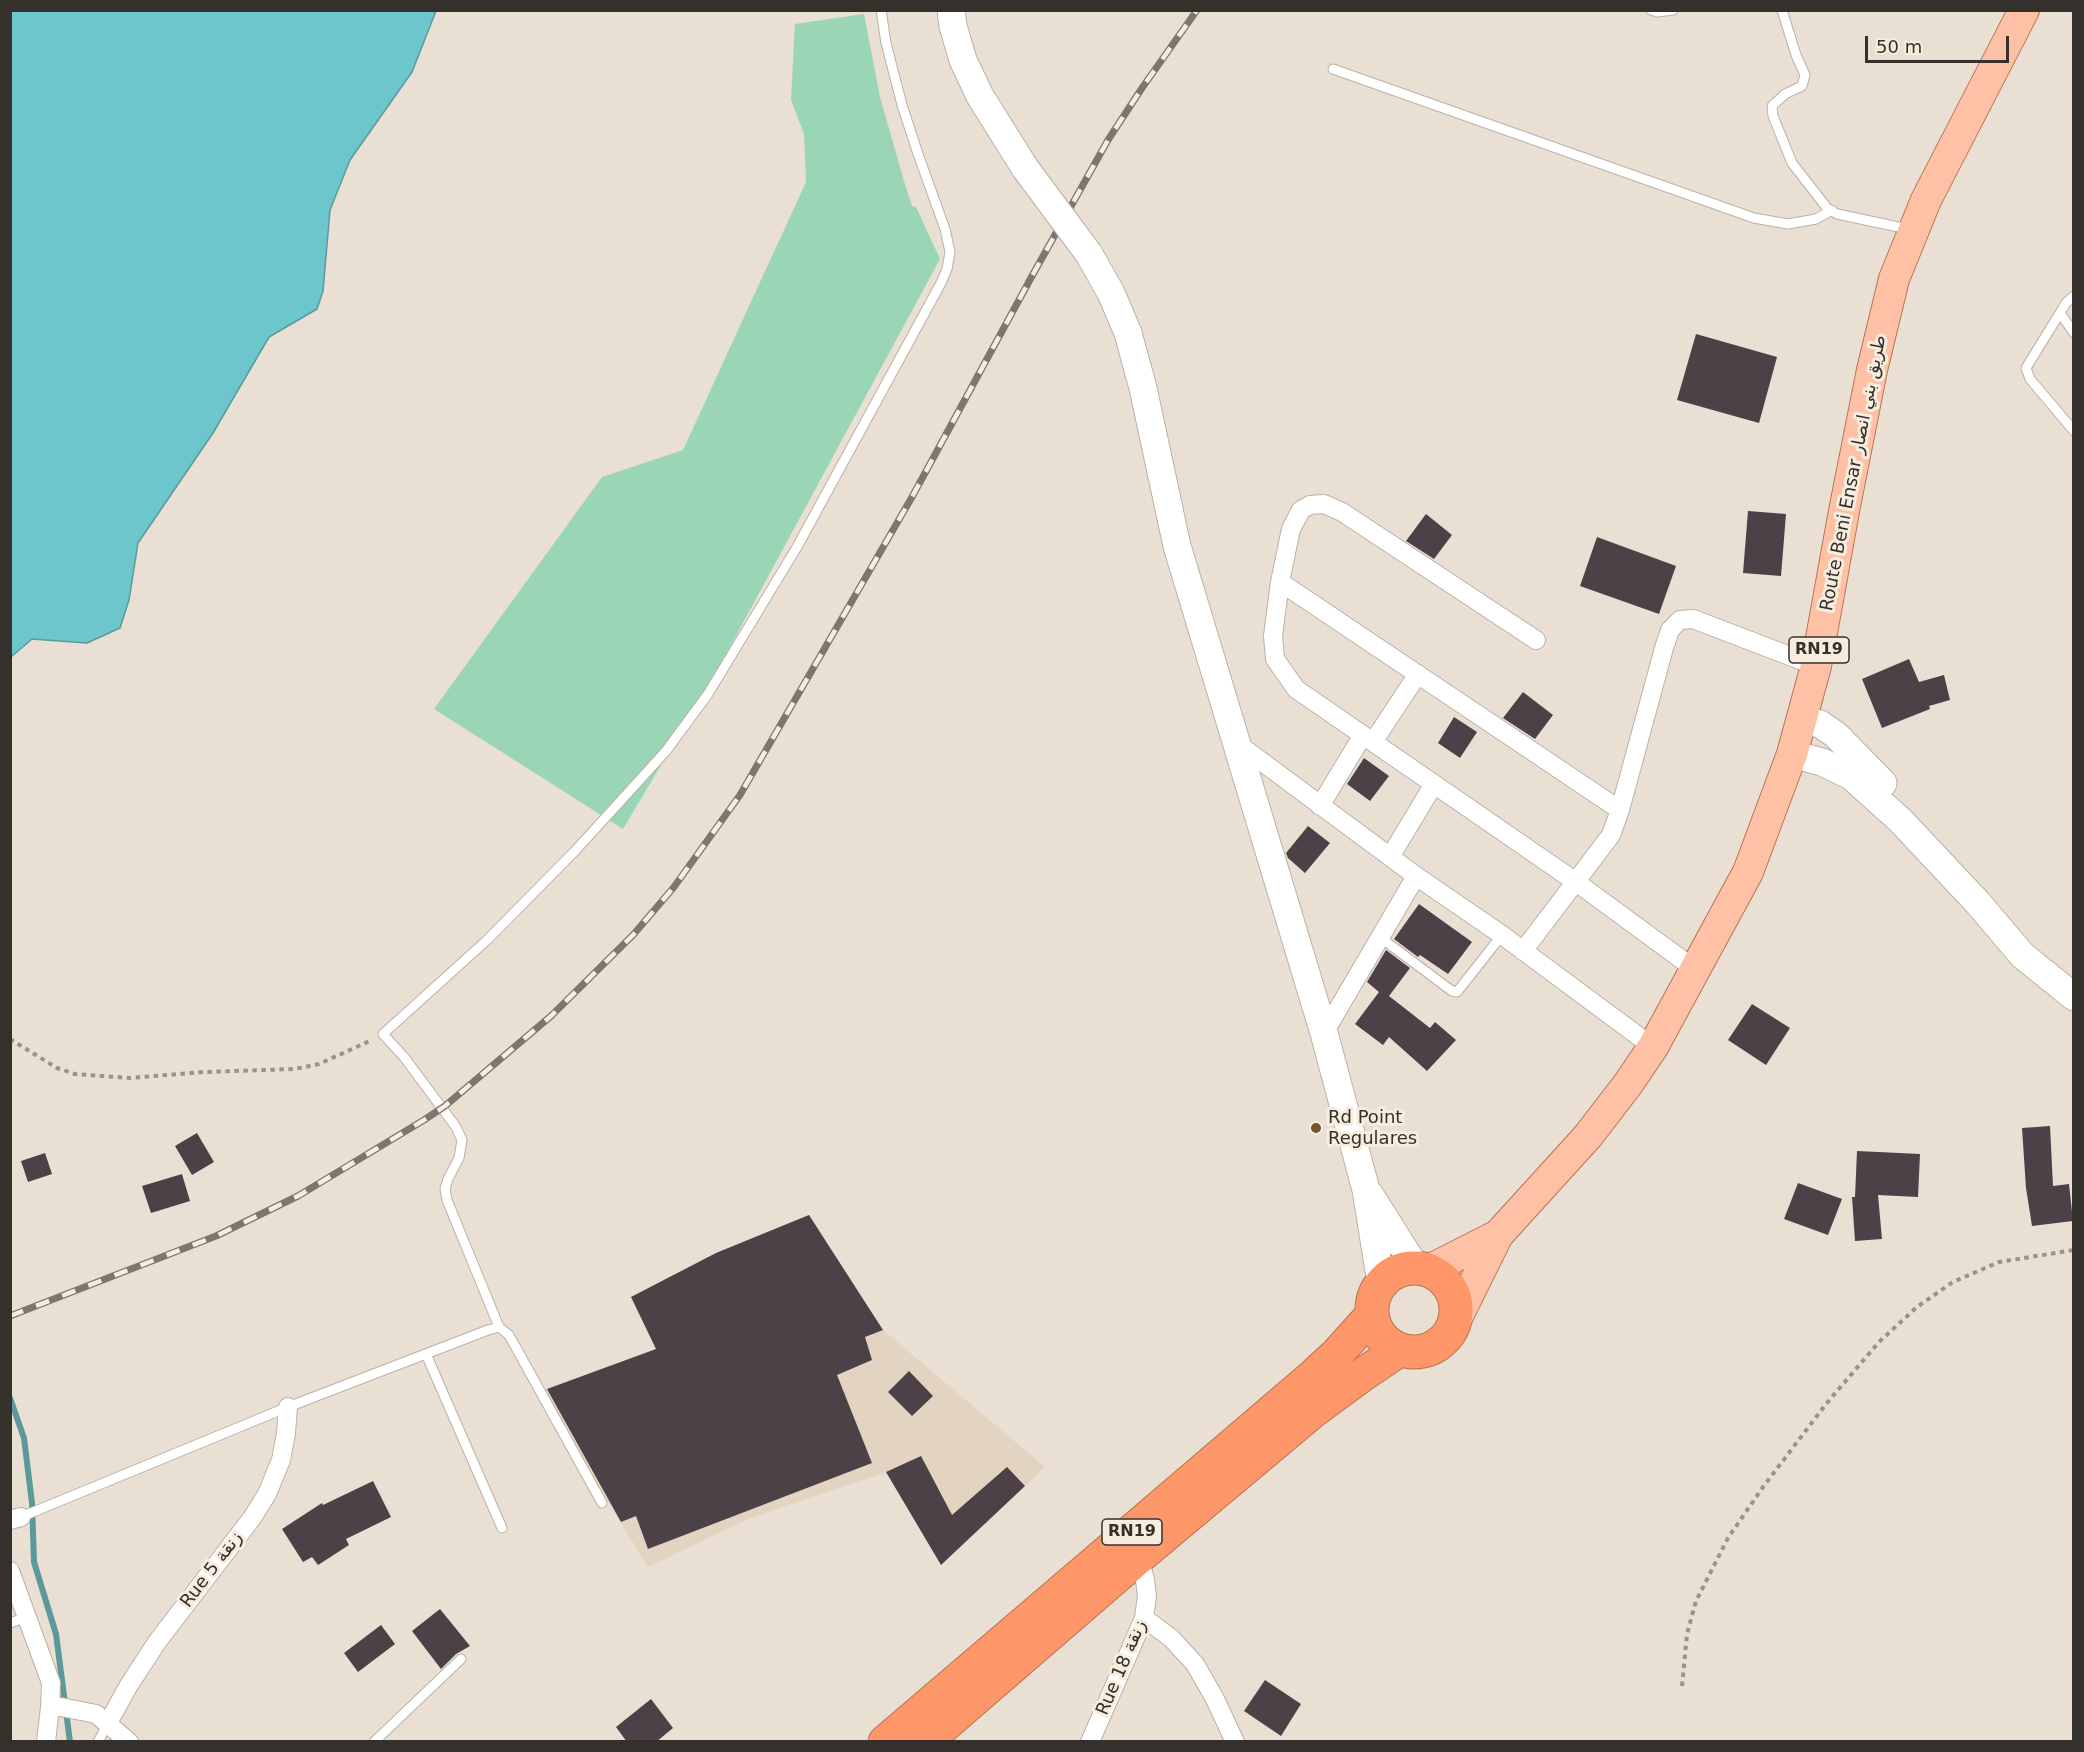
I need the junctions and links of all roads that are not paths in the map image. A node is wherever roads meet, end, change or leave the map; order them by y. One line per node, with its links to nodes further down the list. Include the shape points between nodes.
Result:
1 (881, 10): 43 (lane, via 902,105 945,229 950,252 941,283 825,500 708,694 666,752 486,942 383,1034 430,1092 462,1140 459,1158 445,1189 447,1200)
2 (951, 10): 20 (main road, bridge, via 952,26 980,96 1025,168 1089,254 1128,333 1177,546)
3 (1651, 10): 4 (lane)
4 (1673, 10)
5 (1782, 10): 8 (lane, via 1805,81 1778,99 1772,106 1773,116 1792,163)
6 (2024, 10): 9 (main road, Route Beni Ensar طريق بني انصار / RN19)
7 (1333, 69): 8 (lane, via 1754,218 1788,224 1816,219)
8 (1832, 210): 9 (lane)
9 (1914, 230): 16 (main road, Route Beni Ensar طريق بني انصار / RN19, via 1894,279 1872,370)
10 (2073, 296): 11 (lane)
11 (2060, 313): 12 (lane); 13 (lane, via 2026,368 2030,379)
12 (2073, 333)
13 (2073, 431)
14 (1280, 582): 15 (street, via 1291,529 1301,510 1324,504); 17 (street); 19 (street, via 1273,636 1275,659 1296,689)
15 (1536, 639)
16 (1816, 666): 18 (main road, Route Beni Ensar طريق بني انصار / RN19); 25 (street, via 1693,619 1680,620 1670,630 1664,648)
17 (1418, 674): 19 (street); 25 (street)
18 (1802, 720): 21 (main road, Route Beni Ensar طريق بني انصار / RN19); 22 (main road, via 1820,724 1836,735)
19 (1368, 739): 23 (street); 24 (street)
20 (1238, 744): 24 (street); 35 (main road)
21 (1792, 754): 22 (main road); 32 (main road, Route Beni Ensar طريق بني انصار / RN19, via 1748,872)
22 (1855, 767): 33 (main road, via 2038,948); 34 (main road, via 2022,955)
23 (1434, 784): 26 (street); 28 (street)
24 (1320, 806): 26 (street)
25 (1620, 810): 28 (street, via 1611,835)
26 (1390, 857): 27 (street)
27 (1416, 876): 29 (street); 30 (street)
28 (1576, 882): 31 (street); 32 (street)
29 (1503, 934): 30 (lane, via 1457,992); 31 (street)
30 (1381, 938): 35 (street)
31 (1523, 951): 36 (street)
32 (1696, 970): 36 (main road, Route Beni Ensar طريق بني انصار / RN19)
33 (2073, 976)
34 (2073, 997)
35 (1324, 1034): 37 (main road)
36 (1653, 1047): 38 (main road, Route Beni Ensar طريق بني انصار / RN19, via 1588,1136)
37 (1366, 1190): 39 (main road); 40 (main road)
38 (1498, 1235): 39 (main road, Route Beni Ensar طريق بني انصار / RN19); 42 (main road, Route Beni Ensar طريق بني انصار / RN19)
39 (1422, 1269): 40 (highway, RN19, via 1403,1269); 42 (highway, via 1442,1278 1452,1291)
40 (1381, 1283): 41 (highway, RN19, via 1373,1298)
41 (1372, 1315): 44 (highway, via 1376,1330); 61 (highway, RN19, via 1312,1377)
42 (1455, 1322): 44 (highway, RN19, via 1449,1334 1433,1348 1413,1353)
43 (499, 1328): 45 (lane); 47 (lane, via 509,1335)
44 (1399, 1350): 50 (highway, RN19, via 1312,1412)
45 (426, 1354): 46 (lane); 49 (lane)
46 (288, 1407): 48 (lane); 56 (street, Rue 5 زنقة, via 281,1460 267,1494)
47 (603, 1503)
48 (16, 1519)
49 (502, 1528)
50 (1139, 1557): 52 (street, Rue 18 زنقة, via 1147,1596); 62 (highway, RN19)
51 (10, 1571): 53 (street)
52 (1144, 1618): 63 (street, Rue 18 زنقة); 64 (street, via 1195,1664)
53 (19, 1620): 55 (street, via 51,1683)
54 (461, 1659): 60 (lane)
55 (55, 1707): 56 (street); 57 (street)
56 (102, 1718): 58 (lane); 59 (street)
57 (46, 1742)
58 (98, 1742)
59 (129, 1742)
60 (374, 1742)
61 (885, 1742)
62 (926, 1742)
63 (1090, 1742)
64 (1235, 1742)

